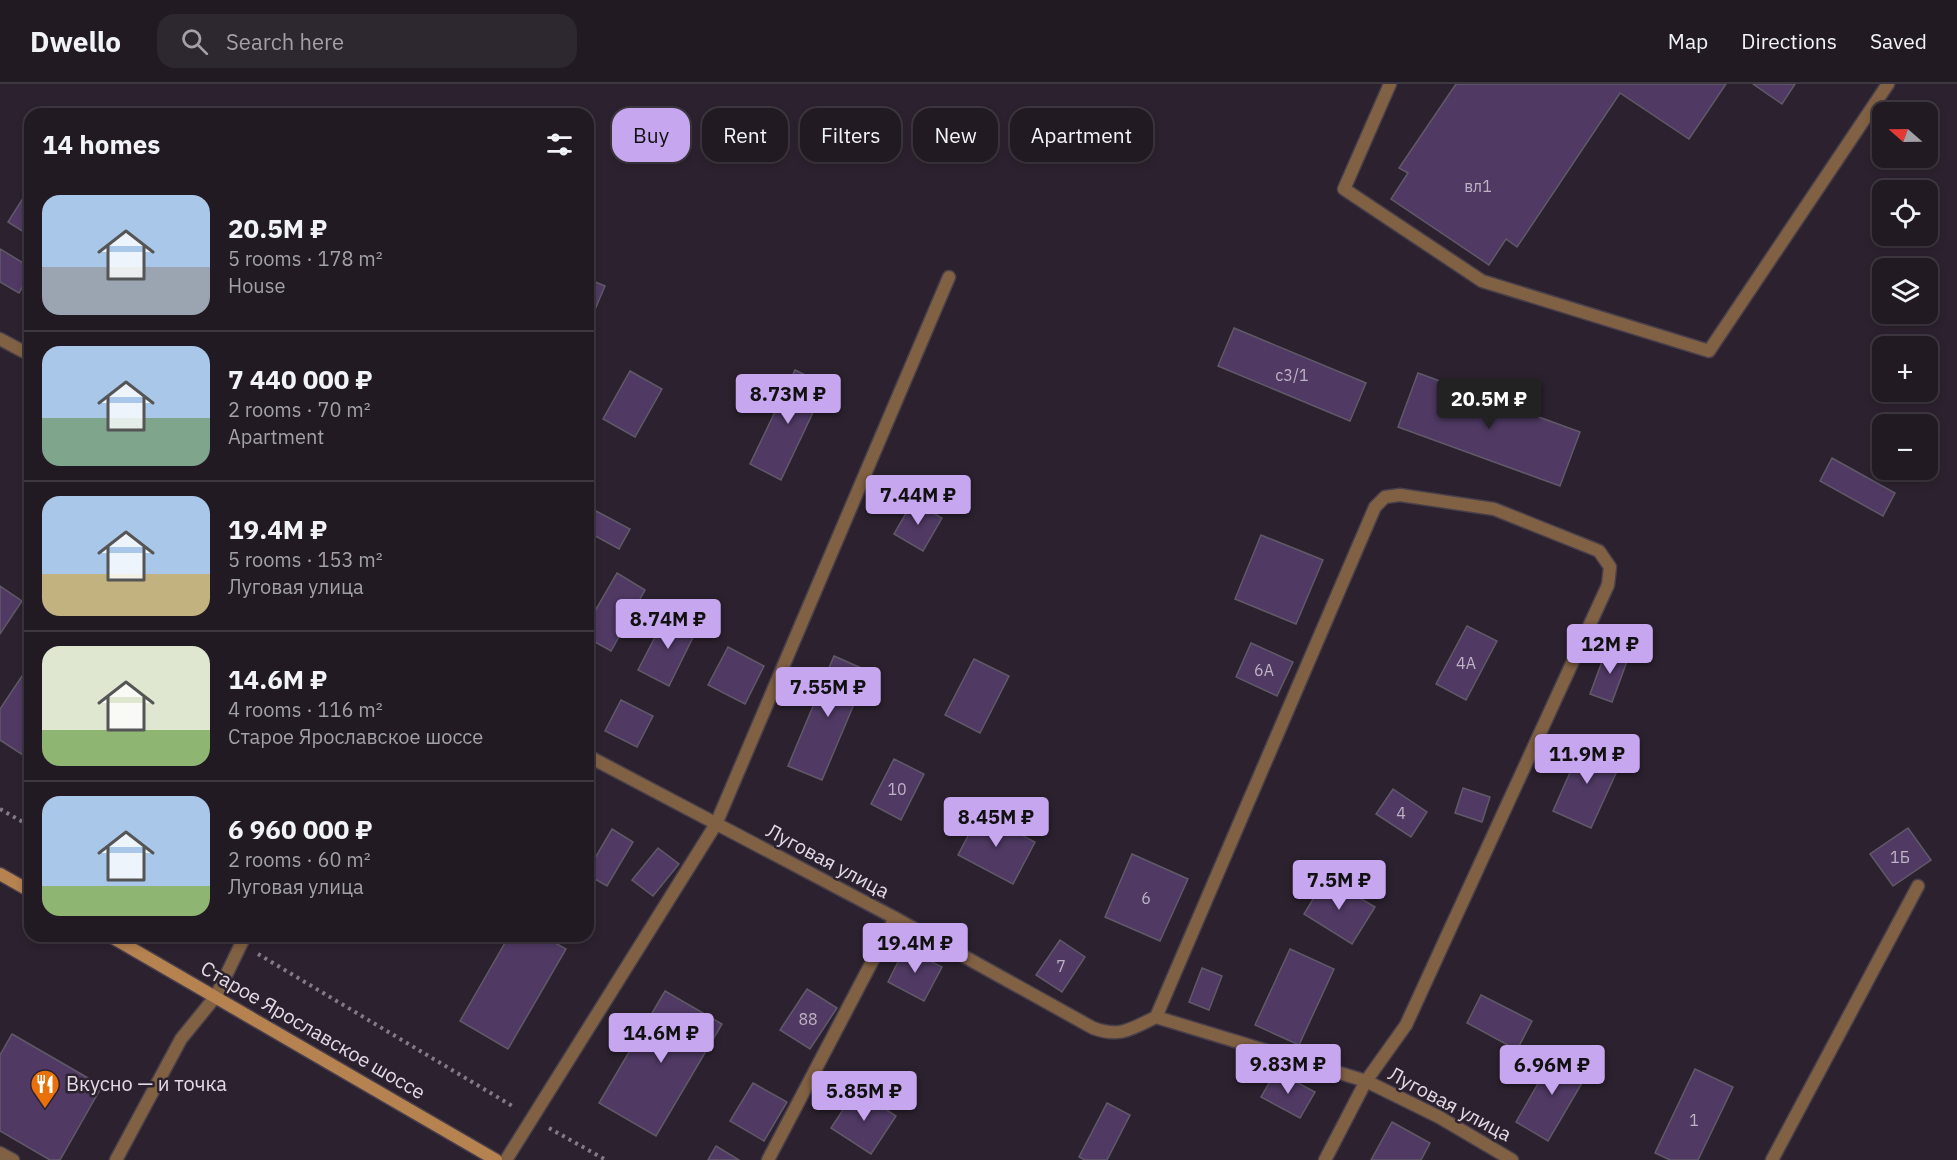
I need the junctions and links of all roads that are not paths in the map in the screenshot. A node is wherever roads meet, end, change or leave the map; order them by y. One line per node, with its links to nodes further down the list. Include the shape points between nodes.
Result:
1 (1390, 84): 2 (street, via 1344,189 1482,281 1709,351)
2 (1888, 84)
3 (949, 277): 7 (street)
4 (0, 339): 5 (street)
5 (24, 352)
6 (594, 759): 7 (street, Луговая улица)
7 (716, 824): 11 (street, Луговая улица); 21 (street)
8 (0, 874): 10 (main road)
9 (1918, 886): 25 (street)
10 (24, 888)
11 (895, 918): 15 (street, Луговая улица, via 1109,1034 1125,1032); 22 (street)
12 (121, 942): 14 (main road, Старое Ярославское шоссе)
13 (241, 942): 14 (street)
14 (216, 996): 19 (street, via 181,1039); 20 (main road, Старое Ярославское шоссе)
15 (1156, 1017): 16 (street, Луговая улица); 16 (street, via 1375,507 1385,497 1400,495 1494,509 1599,551 1610,567 1608,585 1406,1026)
16 (1366, 1081): 23 (street); 24 (street, Луговая улица, via 1439,1117)
17 (0, 1153): 18 (street)
18 (13, 1160)
19 (116, 1160)
20 (496, 1160)
21 (506, 1160)
22 (768, 1160)
23 (1325, 1160)
24 (1512, 1160)
25 (1772, 1160)

